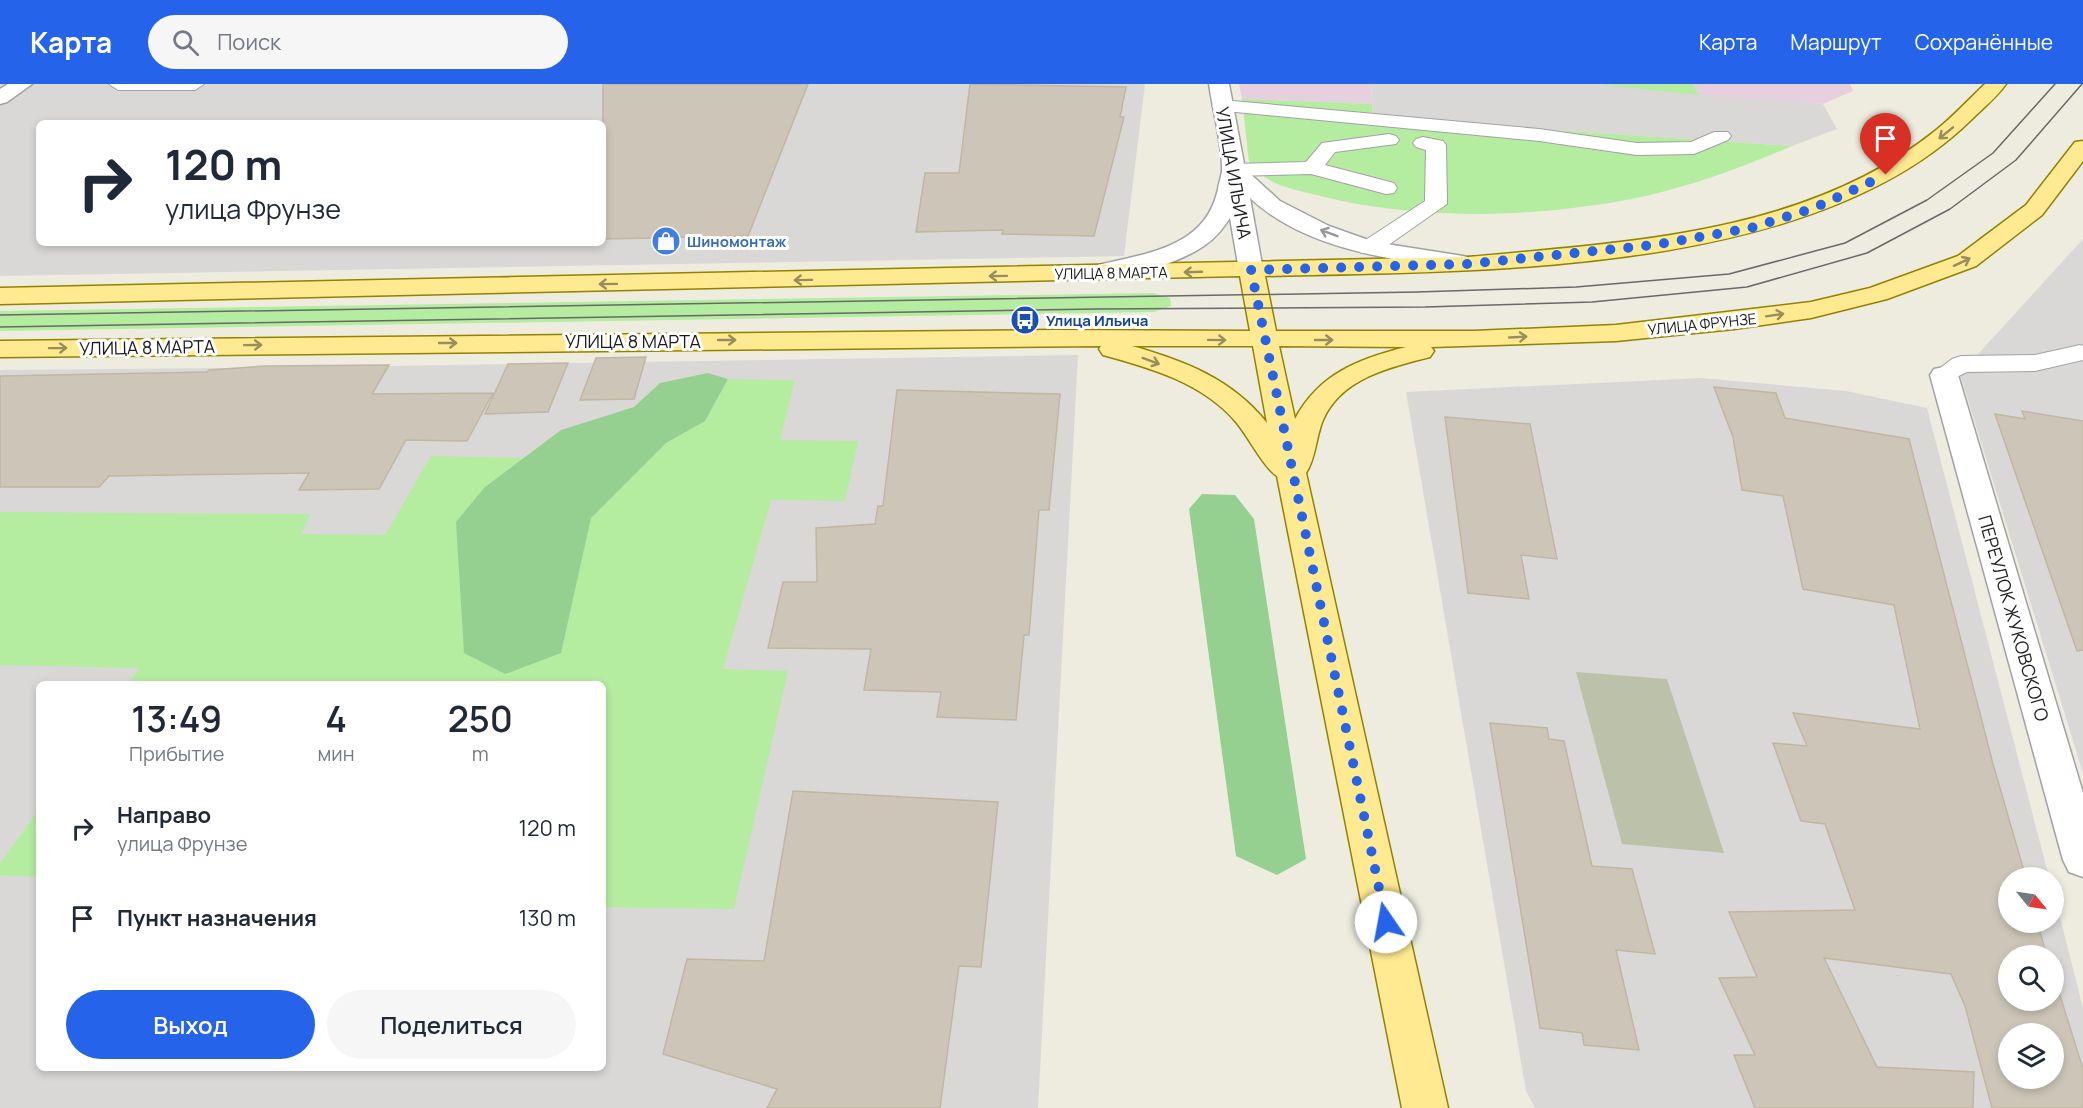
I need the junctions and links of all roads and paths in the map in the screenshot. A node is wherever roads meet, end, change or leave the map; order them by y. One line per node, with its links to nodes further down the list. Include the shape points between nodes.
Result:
1 (22, 84): 6 (street)
2 (118, 84): 3 (lane)
3 (195, 84)
4 (1993, 88): 15 (main road, one-way to 15, via 1947,133 1886,175 1814,208 1751,228 1654,245)
5 (1221, 95): 7 (lane, via 1637,149 1694,148); 12 (street, УЛИЦА ИЛЬИЧА)
6 (0, 98)
7 (1721, 136)
8 (1389, 140): 11 (lane, via 1329,147)
9 (1423, 143): 14 (lane, via 1436,145 1428,188 1436,204)
10 (2083, 147): 20 (main road, УЛИЦА ФРУНЗЕ, one-way to 10, via 1616,333 1734,321 1811,310 1878,294 1967,261 2034,210)
11 (1312, 168): 12 (lane); 13 (lane)
12 (1233, 170): 14 (street, one-way to 12, via 1321,231 1272,206); 16 (street, УЛИЦА ИЛЬИЧА); 17 (street, via 1221,215 1197,241 1151,262)
13 (1386, 188)
14 (1369, 248): 15 (street)
15 (1468, 264): 16 (main road)
16 (1251, 270): 17 (main road, УЛИЦА 8 МАРТА, one-way to 17); 21 (main road, УЛИЦА ИЛЬИЧА)
17 (1085, 274): 18 (main road, УЛИЦА 8 МАРТА, one-way to 18)
18 (0, 296)
19 (1054, 338): 21 (main road, УЛИЦА 8 МАРТА, one-way to 21); 22 (main road, УЛИЦА 8 МАРТА, one-way to 19); 25 (main road, one-way to 25, via 1133,354 1183,372 1229,398 1265,439)
20 (1474, 339): 21 (main road, УЛИЦА ФРУНЗЕ, one-way to 20); 25 (main road, via 1386,359 1336,382 1313,408 1299,442)
21 (1265, 340): 25 (main road, УЛИЦА ИЛЬИЧА)
22 (0, 350)
23 (2080, 353): 24 (lane, via 2035,363 1961,364)
24 (1944, 375): 26 (street, ПЕРЕУЛОК ЖУКОВСКОГО)
25 (1293, 481): 27 (main road, УЛИЦА ИЛЬИЧА)
26 (2083, 860)
27 (1425, 1108)

